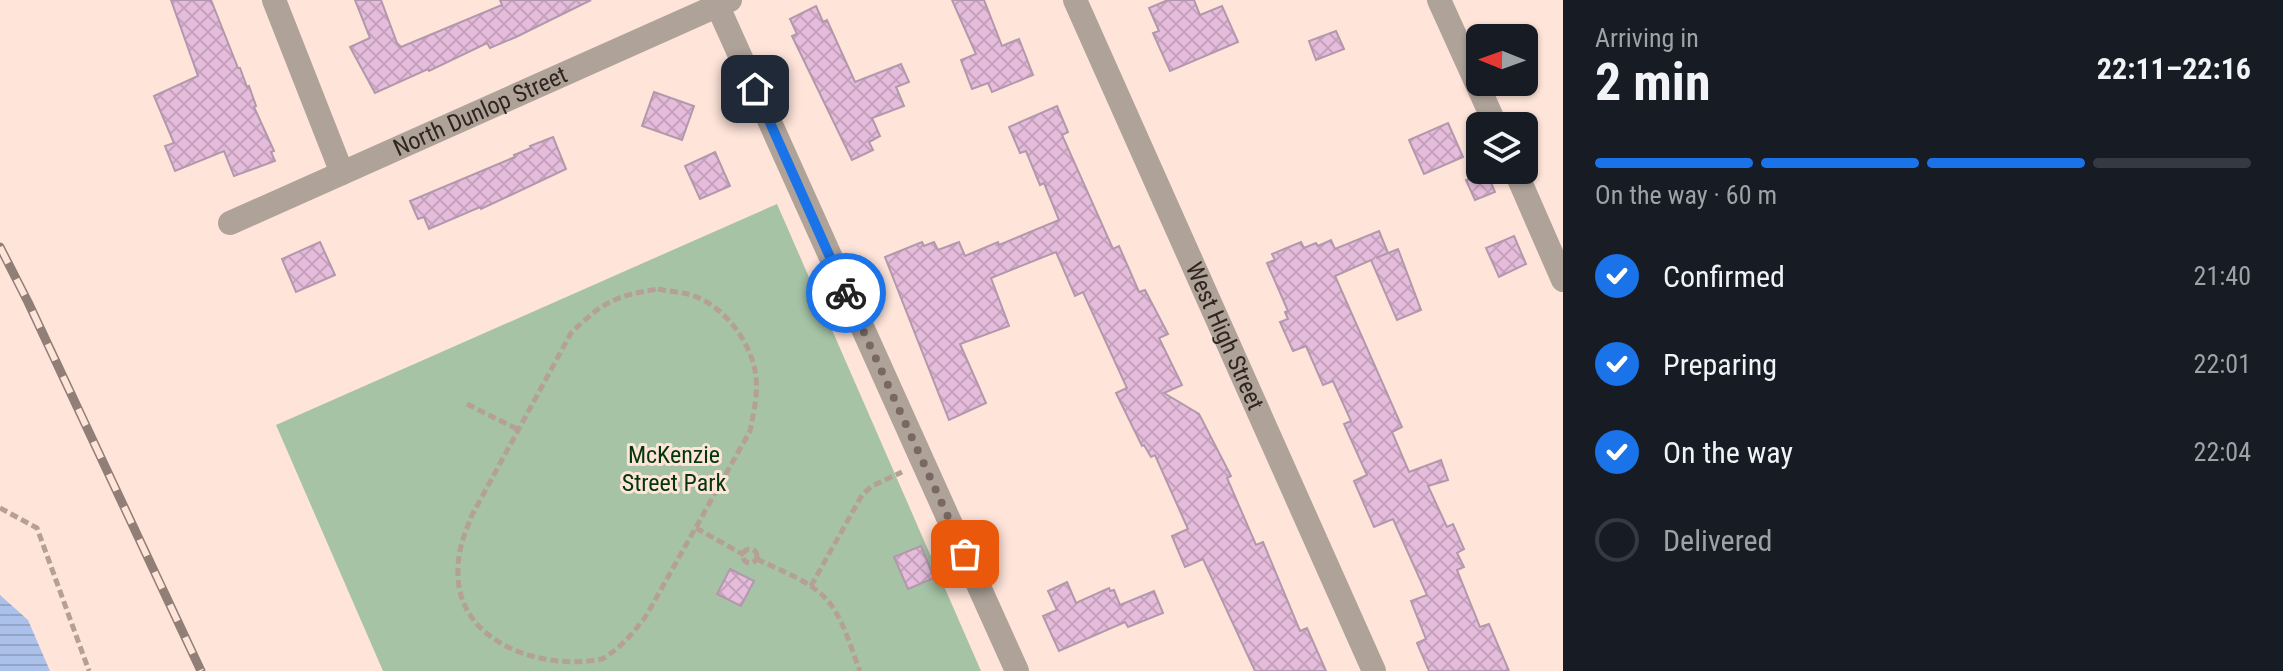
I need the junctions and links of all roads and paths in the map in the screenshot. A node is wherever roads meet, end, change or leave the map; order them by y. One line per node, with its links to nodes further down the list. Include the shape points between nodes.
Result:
1 (274, 0): 6 (street)
2 (1075, 0): 23 (street, West High Street)
3 (1439, 0): 5 (street)
4 (721, 2): 6 (street, North Dunlop Street); 12 (street)
5 (1490, 112)
6 (342, 173): 8 (street, North Dunlop Street)
7 (1521, 184): 9 (street)
8 (230, 223)
9 (1563, 280)
10 (467, 404): 11 (path)
11 (519, 430): 14 (path, via 571,333 594,311 624,294 658,289 691,295 721,312 743,338 755,370 756,404 750,431); 18 (path, via 472,515 460,545 457,577 465,609 482,636)
12 (924, 462): 17 (path, via 862,495); 22 (street)
13 (0, 508): 20 (path, via 37,528)
14 (696, 528): 15 (path); 19 (path, via 627,642 601,660)
15 (744, 555): 16 (path, via 747,563); 16 (path, via 753,549)
16 (757, 559): 17 (path)
17 (811, 586): 21 (path, via 836,612)
18 (507, 656)
19 (553, 668)
20 (89, 671)
21 (860, 671)
22 (1017, 671)
23 (1374, 671)

